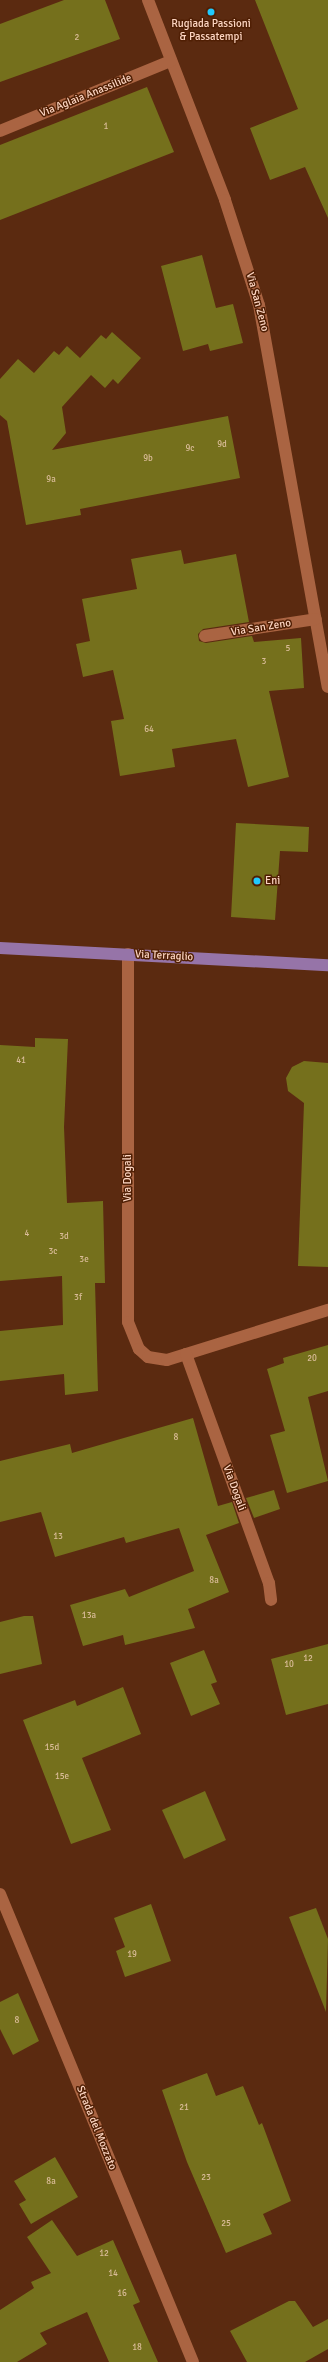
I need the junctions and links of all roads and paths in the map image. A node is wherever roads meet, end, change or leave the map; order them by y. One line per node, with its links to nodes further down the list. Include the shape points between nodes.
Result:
1 (148, 0): 2 (street, Via San Zeno)
2 (171, 61): 3 (street, Via Aglaia Anassilide); 4 (street, Via San Zeno, via 225,200 259,305)
3 (0, 130)
4 (316, 619): 5 (street, Via San Zeno); 6 (street, Via San Zeno)
5 (205, 636)
6 (328, 687)
7 (0, 948): 8 (main road, Via Terraglio)
8 (128, 954): 9 (main road, Via Terraglio); 11 (street, Via Dogali, via 128,1322 139,1349 148,1358 158,1361)
9 (328, 965)
10 (328, 1310): 11 (street, Via Dogali)
11 (186, 1354): 12 (street, Via Dogali, via 269,1583)
12 (270, 1600)
13 (0, 1894): 14 (street, Strada del Mozzato)
14 (193, 2362)

